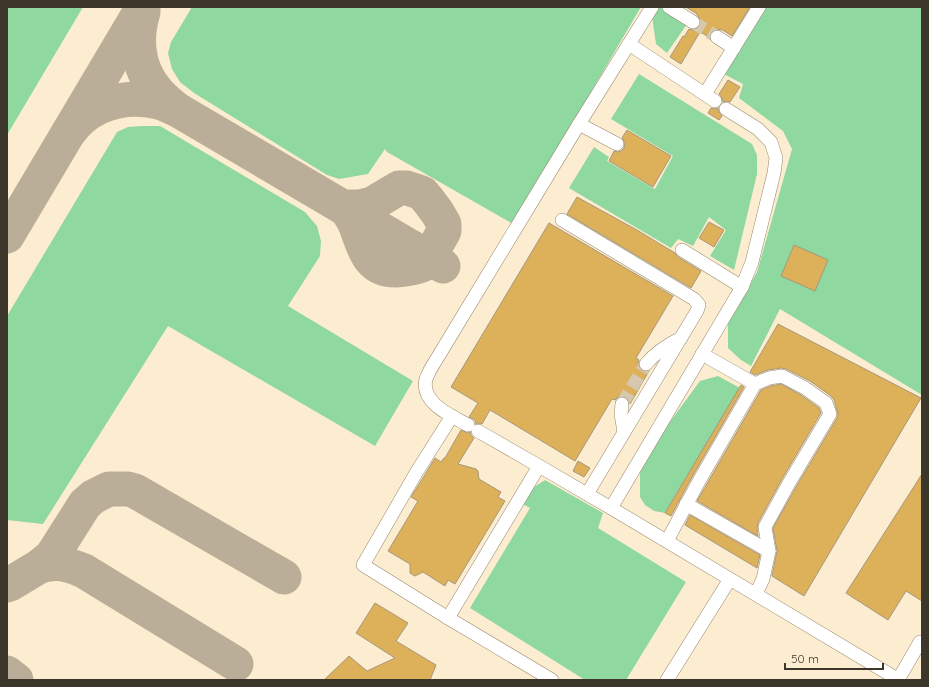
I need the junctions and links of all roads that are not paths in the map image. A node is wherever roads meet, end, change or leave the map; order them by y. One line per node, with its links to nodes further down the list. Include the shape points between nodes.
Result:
1 (652, 7): 7 (lane)
2 (669, 7): 4 (lane)
3 (759, 7): 8 (lane)
4 (683, 11): 5 (lane)
5 (693, 22)
6 (717, 37): 8 (lane)
7 (629, 44): 8 (lane, via 710,97); 10 (lane)
8 (734, 48)
9 (726, 109): 14 (lane, via 758,129 772,142 776,158 752,262)
10 (579, 124): 11 (lane); 20 (lane, via 426,379 429,397 436,406)
11 (617, 144)
12 (562, 220): 15 (lane, via 694,299 700,305)
13 (682, 250): 14 (lane)
14 (742, 287): 16 (lane)
15 (681, 337): 17 (lane, via 664,346); 21 (lane)
16 (702, 354): 18 (lane); 25 (lane)
17 (646, 364)
18 (755, 384): 24 (lane); 27 (lane, via 782,376 826,403 830,414 765,527)
19 (622, 404): 21 (lane)
20 (452, 416): 22 (lane); 30 (lane, via 416,473 364,565)
21 (624, 432): 23 (lane)
22 (539, 466): 23 (lane); 30 (lane)
23 (587, 494): 25 (lane)
24 (686, 504): 26 (lane); 27 (lane)
25 (611, 508): 26 (lane)
26 (667, 541): 28 (lane)
27 (769, 551): 29 (lane, via 764,579)
28 (730, 579): 29 (lane); 33 (lane)
29 (756, 594): 34 (lane)
30 (448, 618): 32 (lane)
31 (920, 642): 34 (lane)
32 (552, 680)
33 (667, 680)
34 (898, 680)

